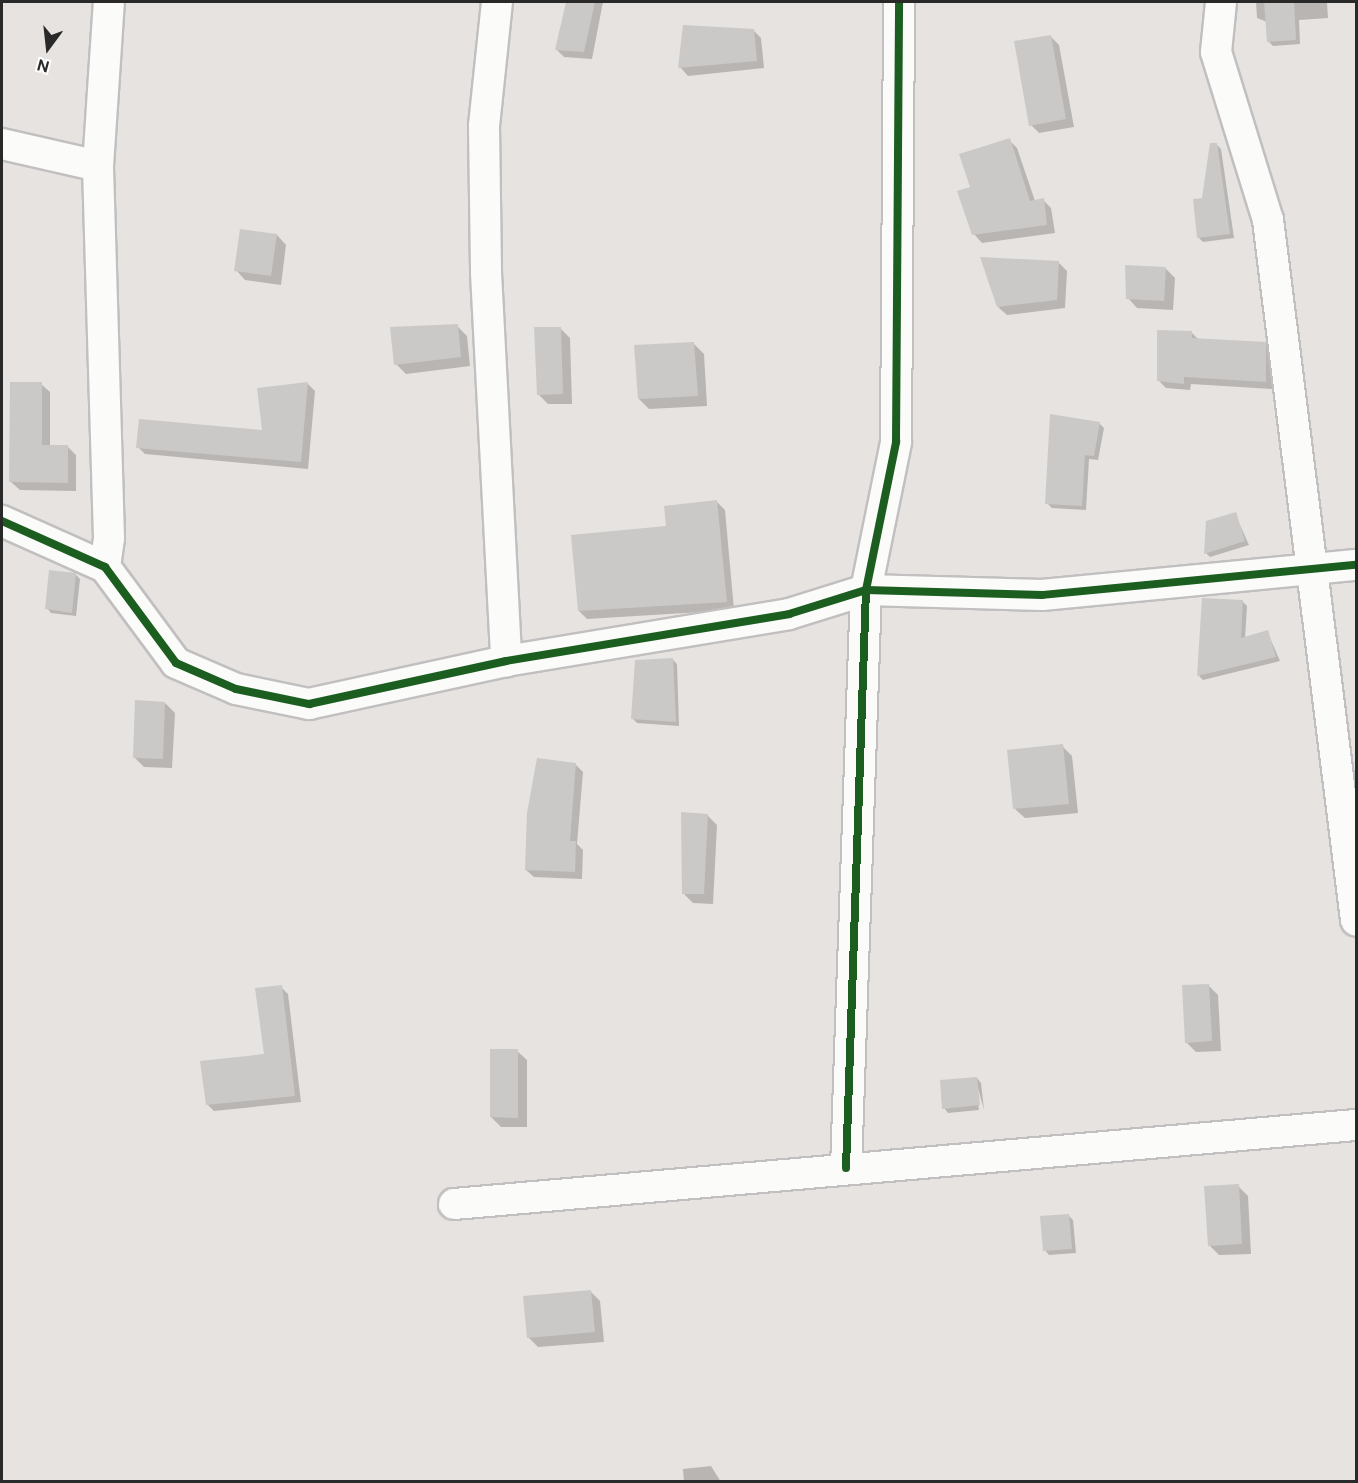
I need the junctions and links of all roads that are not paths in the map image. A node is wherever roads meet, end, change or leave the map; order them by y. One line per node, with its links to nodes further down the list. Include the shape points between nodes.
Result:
1 (109, 2): 6 (street)
2 (497, 2): 12 (street, via 484,160)
3 (899, 2): 11 (street, via 896,442)
4 (1221, 2): 10 (street, via 1216,52 1268,220)
5 (2, 144): 6 (street)
6 (98, 166): 9 (street, via 109,538)
7 (2, 521): 9 (street)
8 (1356, 565): 10 (street)
9 (105, 567): 12 (street, via 176,663 236,689 309,704)
10 (1312, 570): 11 (street, via 1042,595); 13 (street)
11 (866, 590): 12 (street, via 789,614); 15 (street)
12 (506, 661)
13 (1356, 920)
14 (1356, 1125): 15 (street)
15 (846, 1168): 16 (street)
16 (454, 1203)

